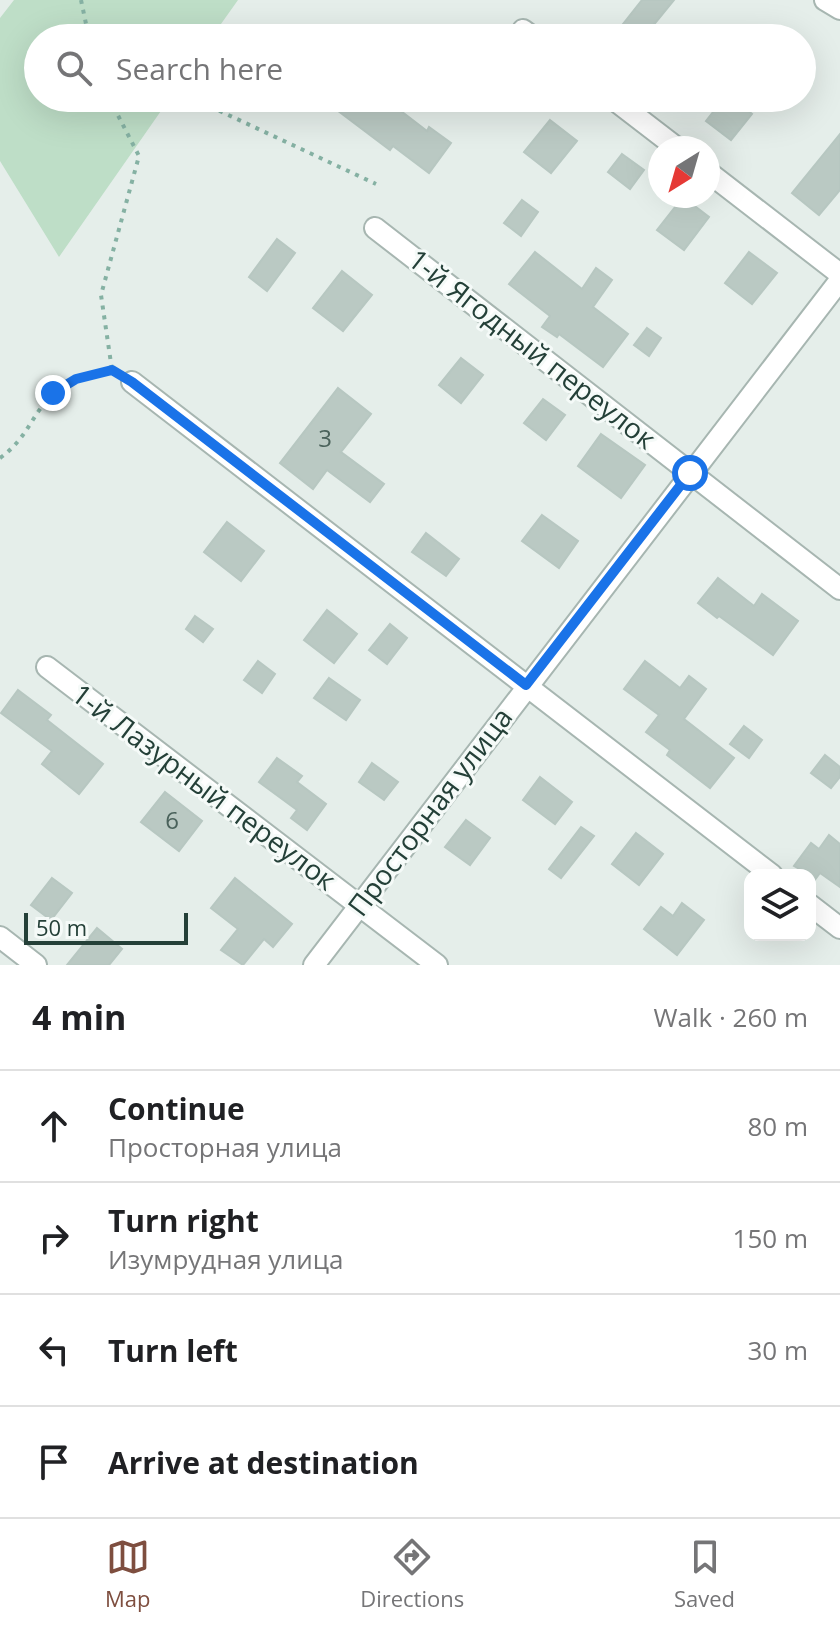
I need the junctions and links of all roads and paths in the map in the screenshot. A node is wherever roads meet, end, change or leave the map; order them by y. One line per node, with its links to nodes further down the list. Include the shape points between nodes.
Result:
1 (81, 0): 4 (path)
2 (825, 0): 3 (street)
3 (840, 9)
4 (86, 24)
5 (116, 112): 13 (path, via 139,156 101,295)
6 (222, 112): 10 (path)
7 (630, 112): 8 (street)
8 (661, 136)
9 (720, 182): 12 (street)
10 (376, 184)
11 (375, 228): 16 (street, 1-й Ягодный переулок)
12 (840, 277): 16 (street, Просторная улица)
13 (112, 370): 14 (path); 15 (path, via 76,379 53,393 18,445)
14 (132, 382): 19 (street)
15 (0, 458)
16 (690, 473): 17 (street, 1-й Ягодный переулок); 19 (street, Просторная улица)
17 (840, 589)
18 (47, 667): 21 (street, 1-й Лазурный переулок)
19 (526, 685): 20 (street); 21 (street, Просторная улица)
20 (764, 869)
21 (359, 905): 26 (street, Просторная улица); 27 (street, 1-й Лазурный переулок)
22 (816, 910): 23 (street)
23 (840, 928)
24 (0, 937): 25 (street)
25 (36, 965)
26 (314, 965)
27 (437, 965)

